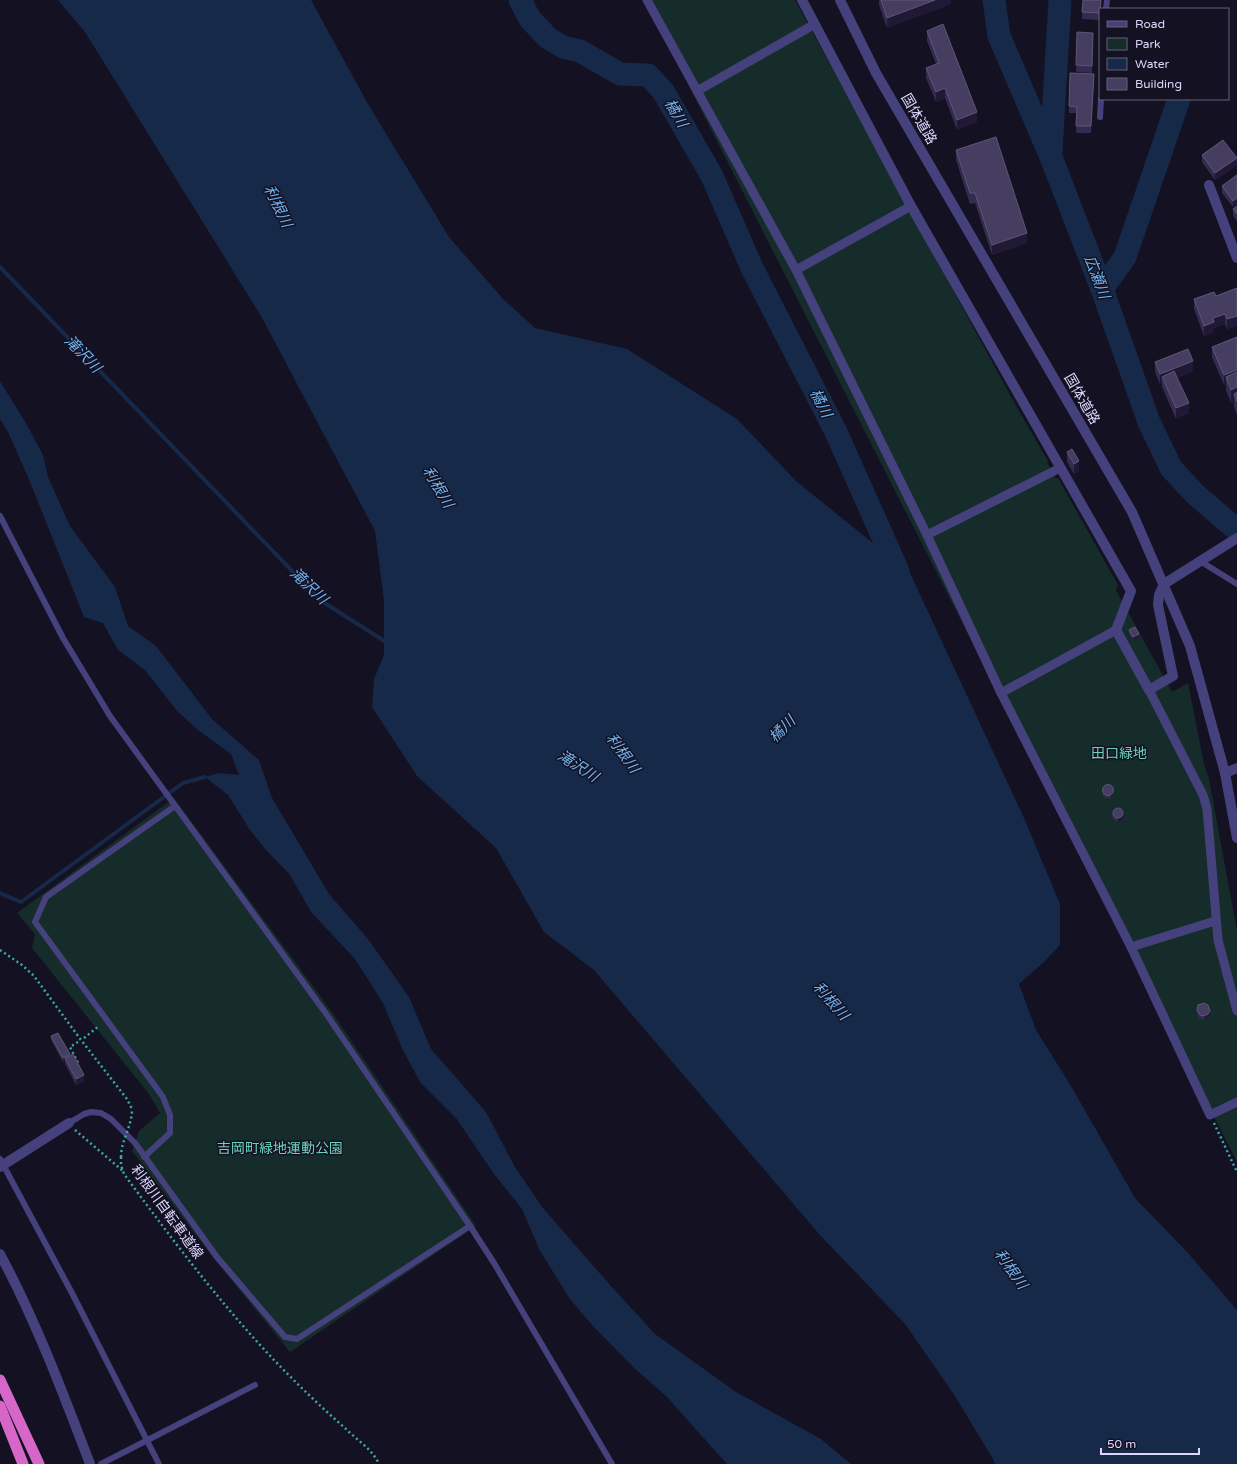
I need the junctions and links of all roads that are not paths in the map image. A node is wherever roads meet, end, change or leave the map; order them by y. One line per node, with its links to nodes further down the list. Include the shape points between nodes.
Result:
1 (647, 0): 5 (street)
2 (802, 0): 4 (street)
3 (840, 0): 17 (street, 国体道路, via 876,73 1132,512)
4 (815, 24): 5 (street); 9 (street)
5 (697, 91): 11 (street)
6 (1101, 100): 7 (lane)
7 (1100, 117)
8 (1209, 185): 10 (street)
9 (911, 206): 11 (street); 12 (street)
10 (1237, 258)
11 (796, 270): 14 (street)
12 (1060, 468): 14 (street); 19 (street, via 1131,591)
13 (0, 516): 24 (lane, via 63,638 110,716)
14 (927, 535): 21 (street)
15 (1237, 538): 16 (street)
16 (1200, 561): 17 (street); 18 (lane)
17 (1164, 584): 20 (street, via 1158,605 1173,676); 23 (street, 国体道路, via 1190,646)
18 (1237, 584)
19 (1116, 630): 20 (street); 21 (street)
20 (1149, 690): 26 (street, via 1203,795 1207,809)
21 (1001, 693): 27 (street)
22 (1237, 768): 23 (street)
23 (1225, 773): 25 (street, 国体道路)
24 (175, 806): 31 (lane, via 46,897 35,922 164,1096 170,1115 170,1133); 33 (lane, via 327,1016)
25 (1237, 838)
26 (1215, 921): 27 (street); 28 (street)
27 (1131, 946): 29 (street, via 1210,1115)
28 (1237, 1011)
29 (1237, 1102)
30 (69, 1123): 31 (lane, via 84,1114 101,1113 111,1119 135,1143); 32 (street)
31 (144, 1156): 33 (lane, via 217,1257 285,1336 297,1339)
32 (1, 1164): 38 (lane, via 73,1295)
33 (470, 1226): 45 (lane)
34 (0, 1254): 42 (street, via 47,1354)
35 (0, 1380): 41 (highway)
36 (255, 1385): 38 (lane)
37 (0, 1407): 39 (highway); 40 (highway)
38 (147, 1441): 43 (lane); 44 (lane)
39 (19, 1464)
40 (23, 1464)
41 (38, 1464)
42 (90, 1464)
43 (101, 1464)
44 (159, 1464)
45 (612, 1464)

